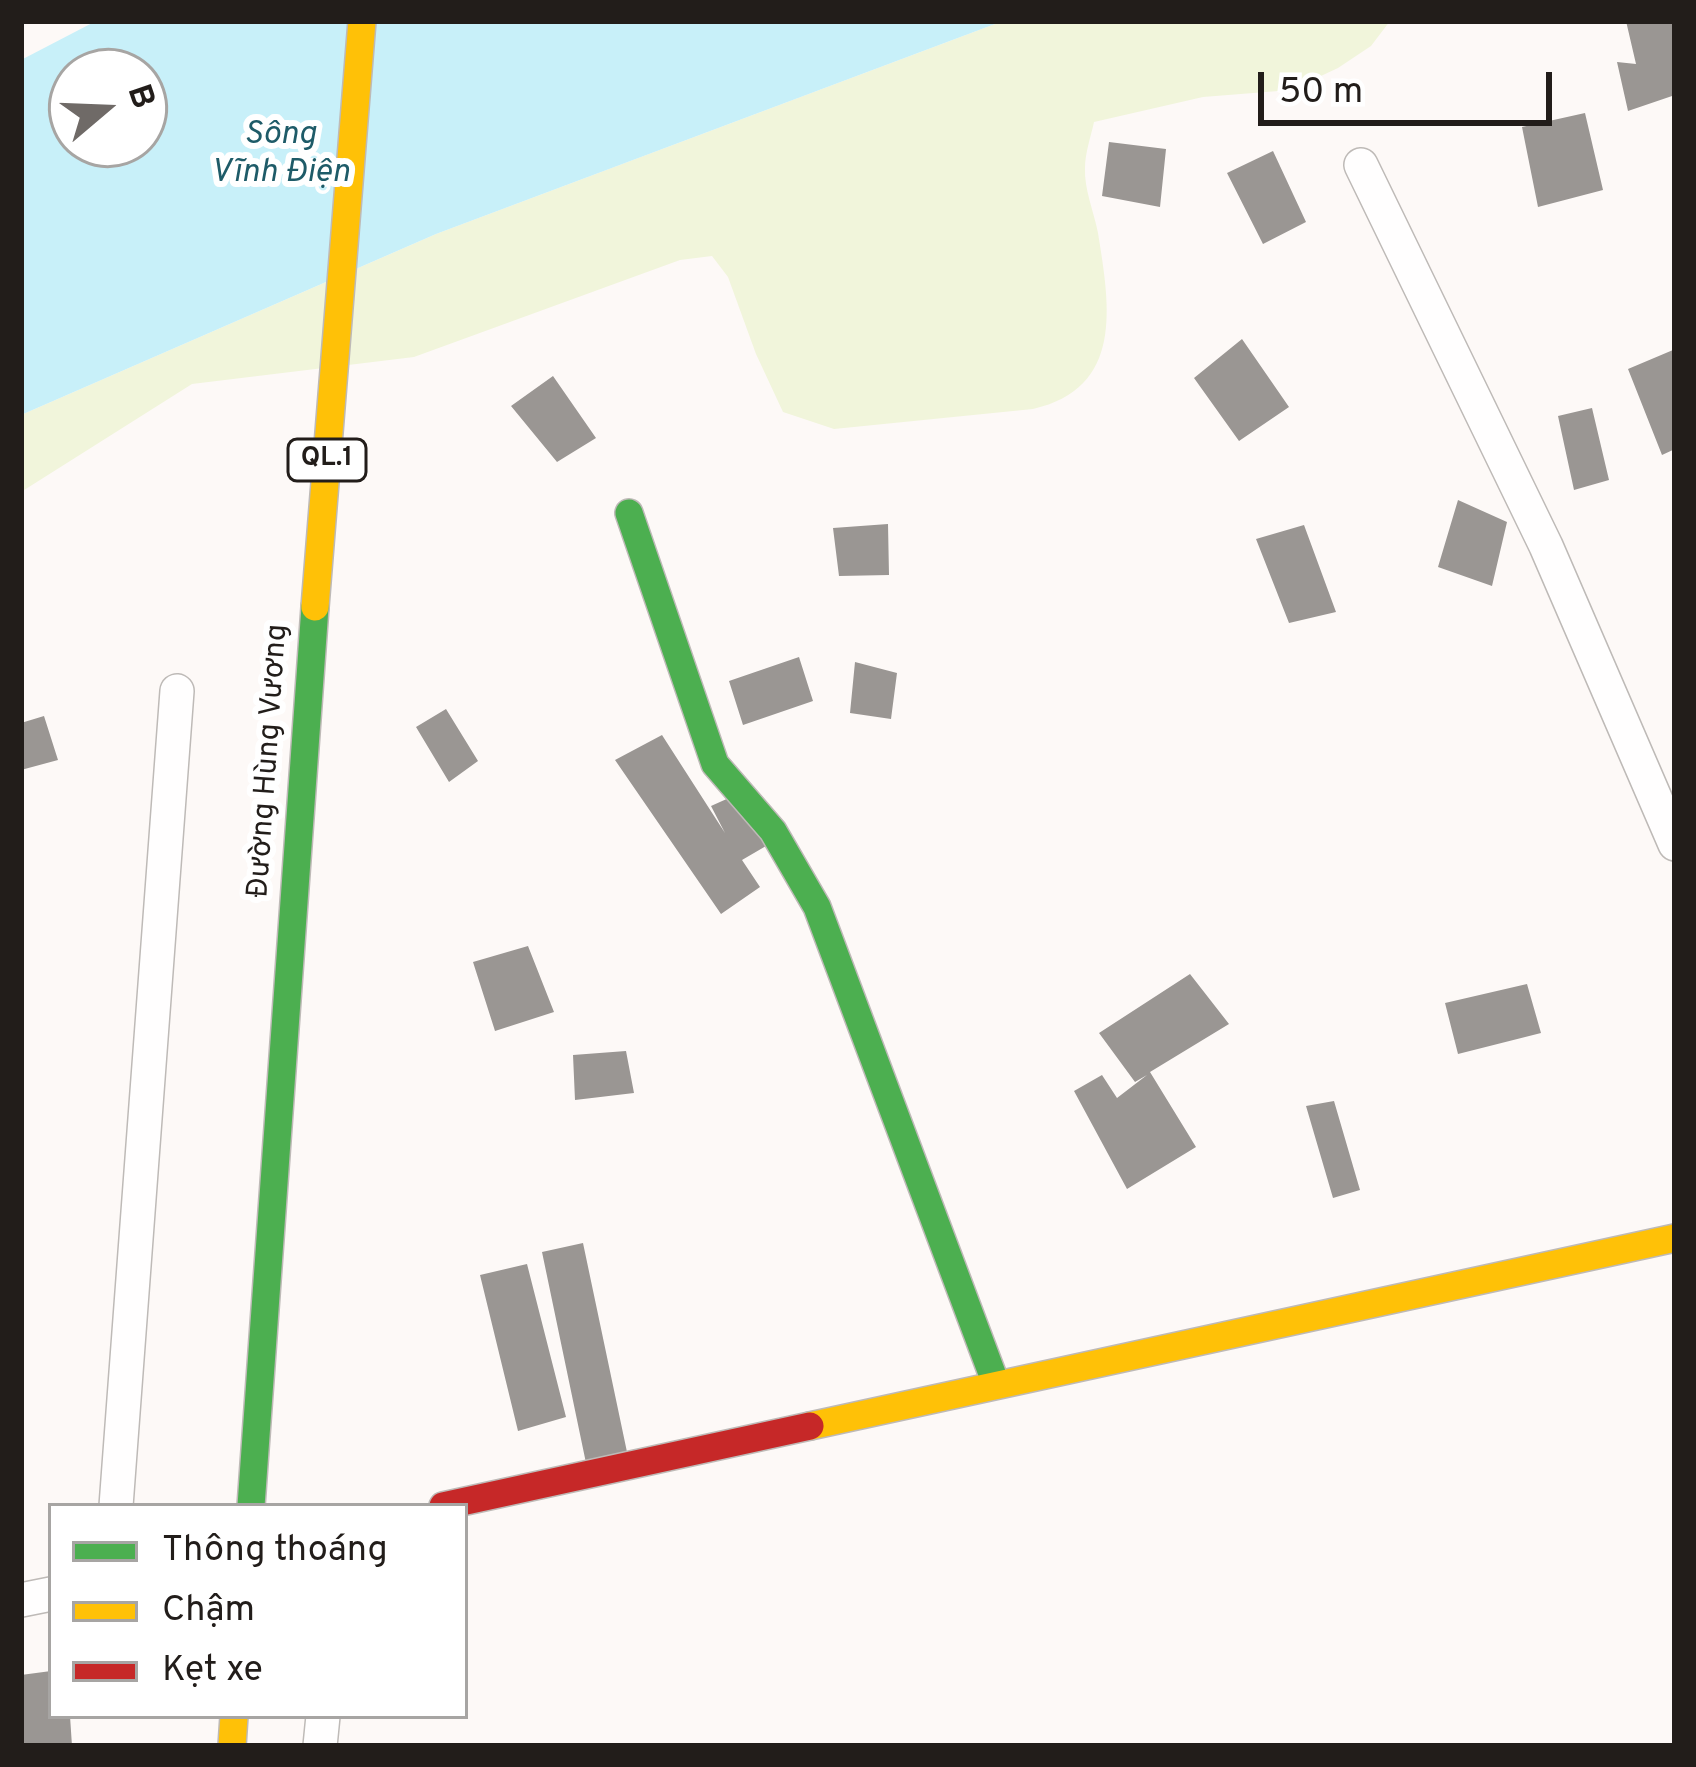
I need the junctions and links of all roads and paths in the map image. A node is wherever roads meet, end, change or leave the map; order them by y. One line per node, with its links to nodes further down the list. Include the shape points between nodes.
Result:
1 (362, 21): 9 (main road, Đường Hùng Vương / QL.1)
2 (1361, 165): 5 (street, via 1546,546)
3 (629, 513): 7 (main road, via 716,764 773,831 817,907)
4 (177, 691): 8 (street)
5 (1675, 844)
6 (1675, 1238): 7 (main road)
7 (996, 1384): 10 (main road)
8 (116, 1503)
9 (251, 1503)
10 (457, 1503)

